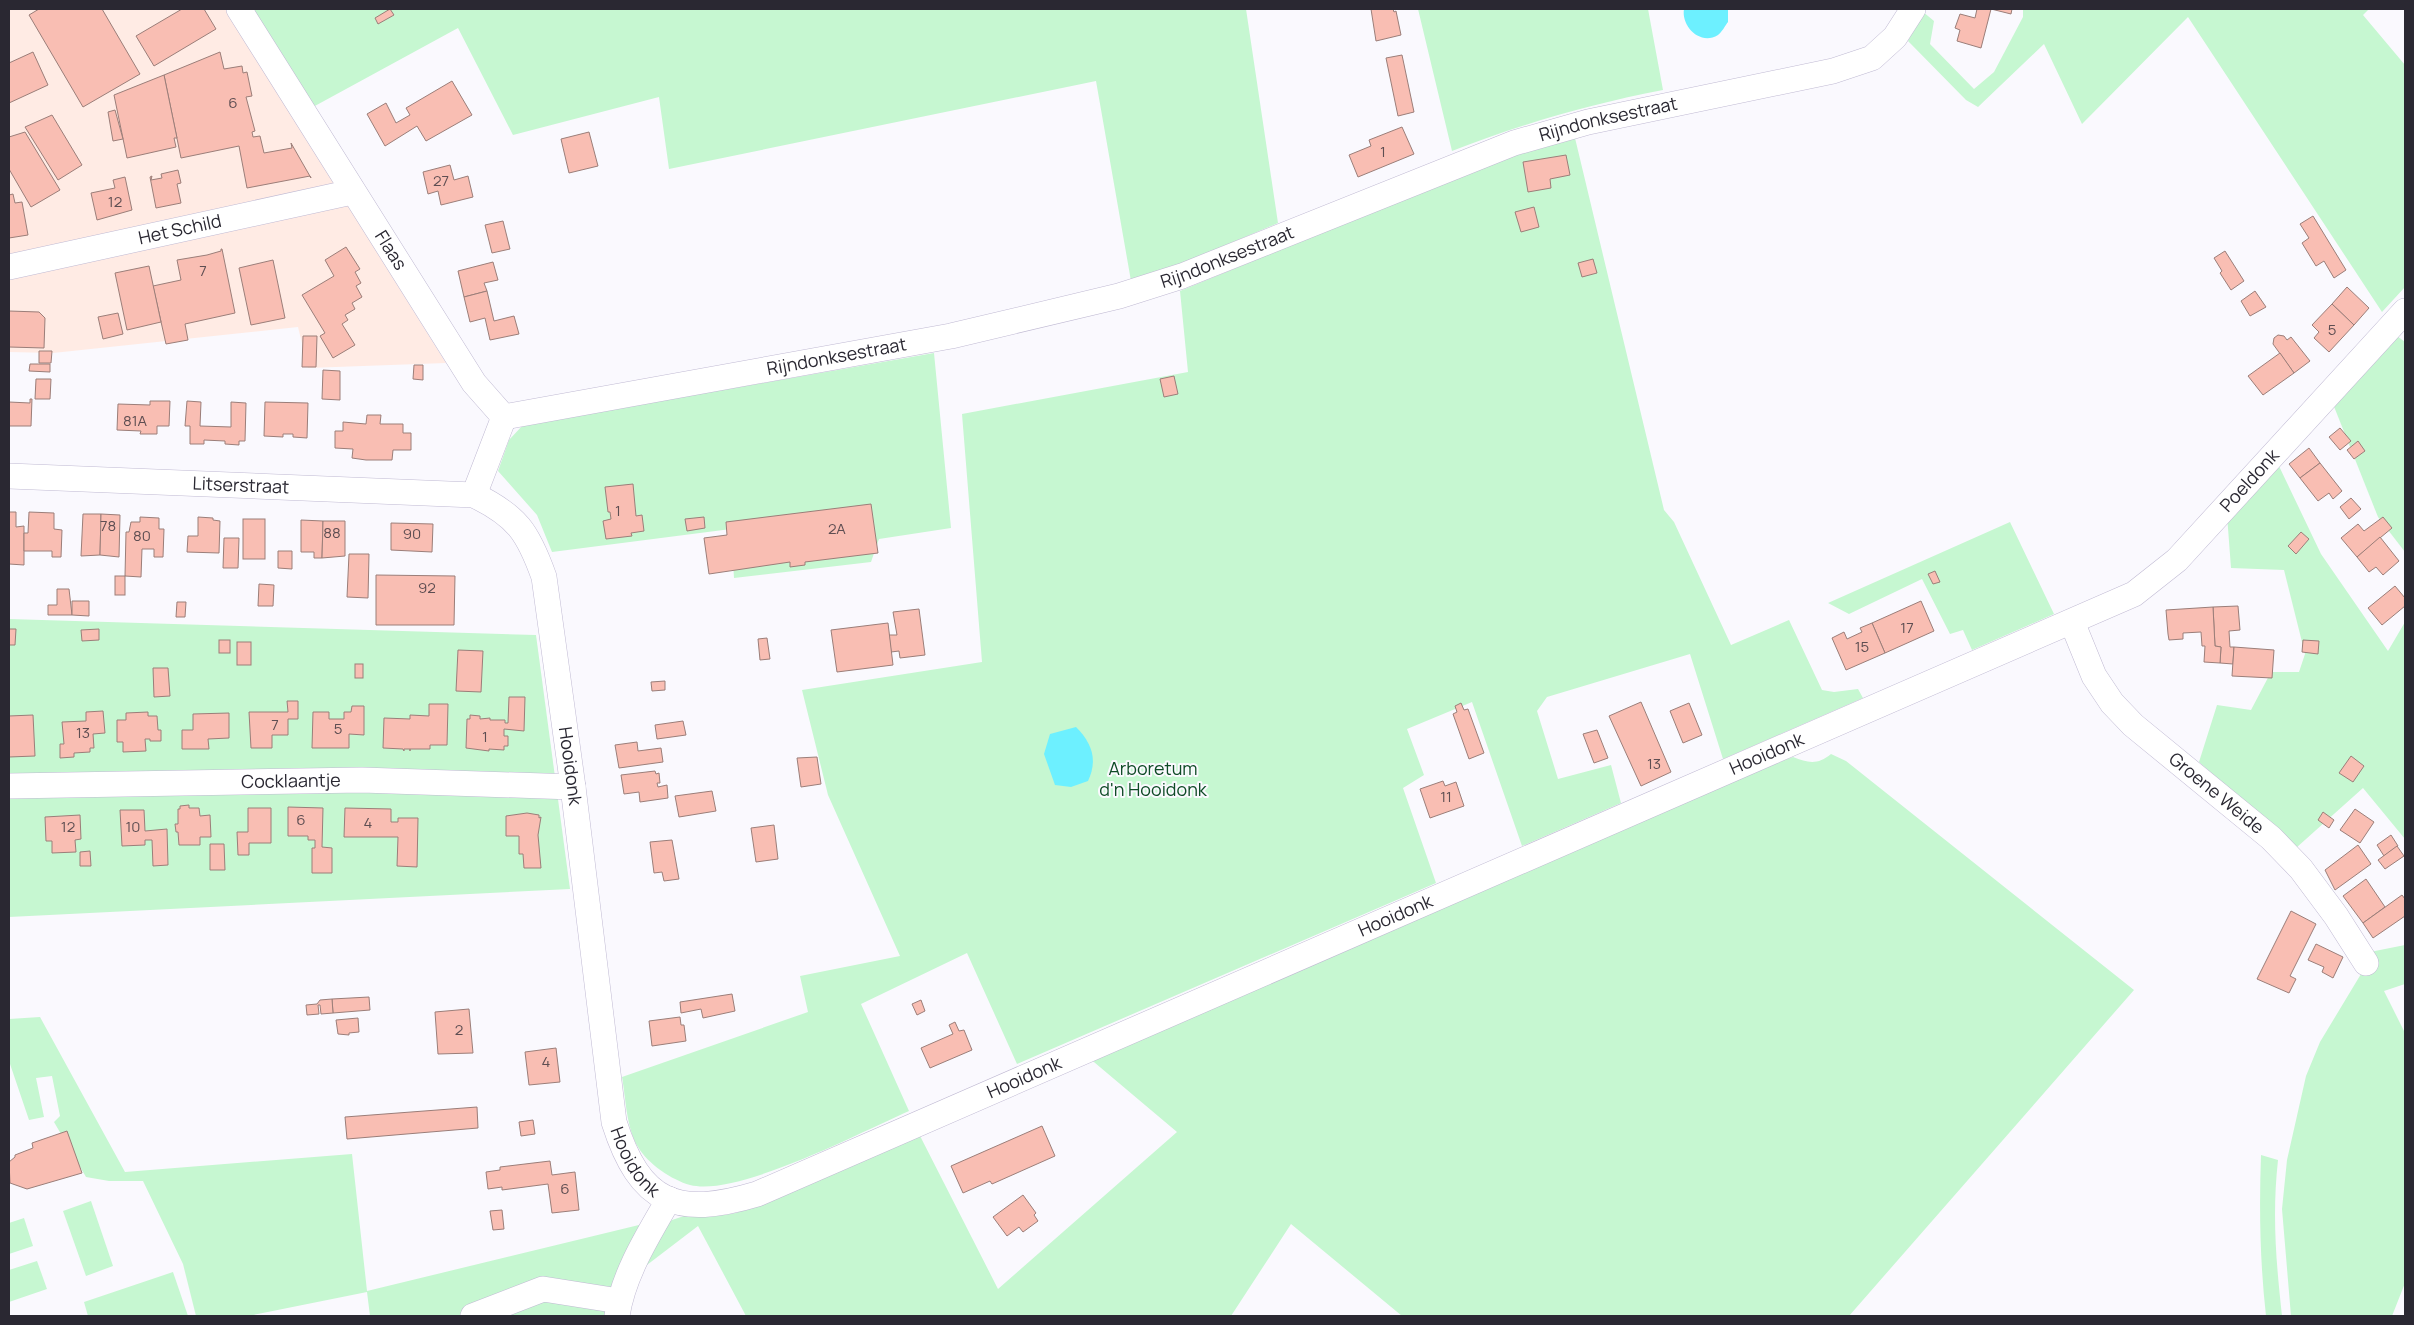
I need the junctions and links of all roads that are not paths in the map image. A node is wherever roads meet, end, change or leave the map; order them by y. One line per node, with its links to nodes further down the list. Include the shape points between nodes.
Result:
1 (239, 9): 3 (street, Flaas)
2 (1913, 9): 6 (street, Rijndonksestraat, via 1895,37 1872,58 1833,71 1588,122 1514,143 1182,276 1128,293 951,336)
3 (352, 192): 4 (street, Het Schild); 6 (street, Flaas, via 474,383)
4 (9, 267)
5 (2405, 311): 9 (street, Poeldonk, via 2177,560 2134,594)
6 (504, 417): 8 (street)
7 (9, 476): 8 (street, Litserstraat)
8 (474, 495): 11 (street, Hooidonk, via 499,507 517,524 534,549 544,577)
9 (2072, 622): 12 (street, Groene Weide, via 2094,676 2112,704 2133,725 2271,838 2301,869); 13 (street, Hooidonk, via 757,1194 706,1206 680,1204)
10 (9, 786): 11 (street, Cocklaantje, via 362,780)
11 (573, 787): 13 (street, Hooidonk, via 614,1122 623,1152 638,1175 659,1195)
12 (2366, 962)
13 (669, 1199): 14 (street, via 627,1280)
14 (618, 1309): 15 (street, via 543,1289)
15 (473, 1316)

